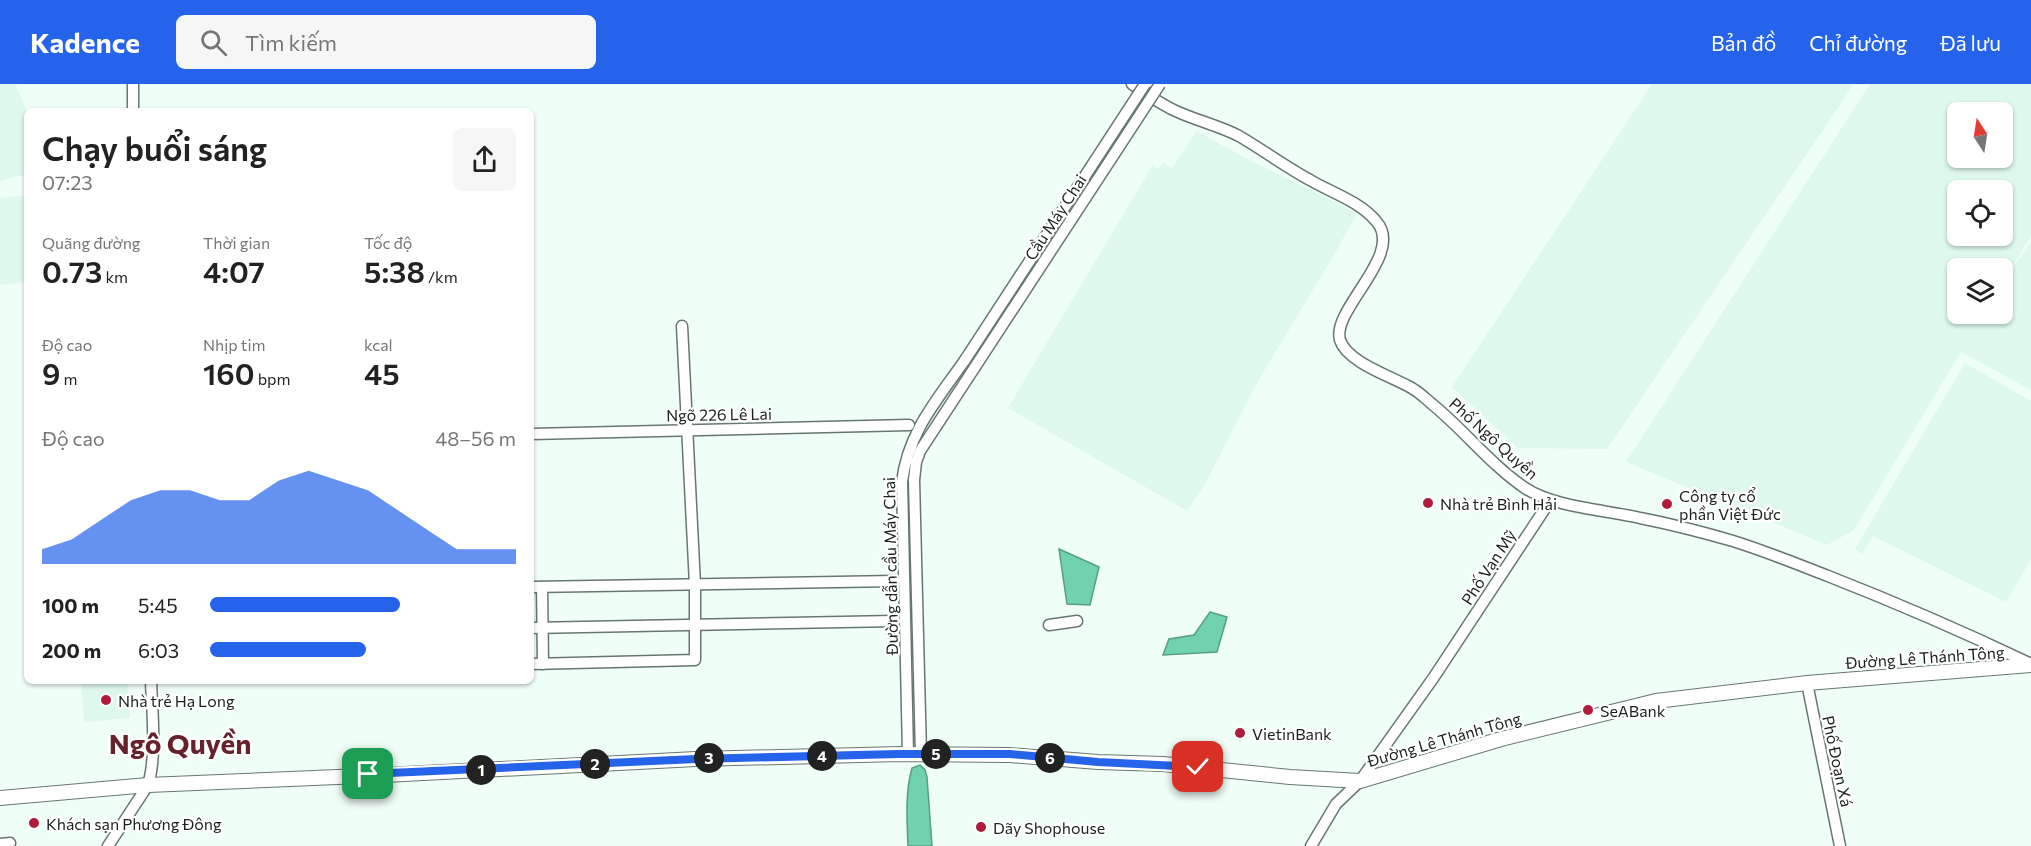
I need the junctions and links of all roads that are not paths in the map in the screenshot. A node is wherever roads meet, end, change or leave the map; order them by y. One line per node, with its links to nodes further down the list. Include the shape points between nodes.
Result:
1 (133, 84): 5 (street)
2 (1132, 84): 12 (street, Phố Ngô Quyền, via 1178,112 1238,135 1352,201 1377,221 1383,236 1380,256 1346,315 1340,333 1342,344 1387,378 1418,392 1522,486)
3 (1145, 84): 7 (street, Cầu Máy Chai, bridge)
4 (1160, 84): 8 (street, Cầu Máy Chai, bridge)
5 (133, 108)
6 (682, 326): 10 (street)
7 (966, 360): 25 (street, Đường dẫn cầu Máy Chai, via 919,427 904,462)
8 (975, 367): 25 (street, Đường dẫn cầu Máy Chai, via 916,462)
9 (909, 425): 10 (street, Ngõ 226 Lê Lai)
10 (687, 430): 11 (street, Ngõ 226 Lê Lai); 14 (street)
11 (534, 434)
12 (1550, 501): 22 (street, Phố Ngô Quyền, via 1642,518 1734,542 1940,621); 26 (street, Phố Vạn Mỹ)
13 (895, 581): 14 (street)
14 (695, 585): 15 (street); 18 (street)
15 (536, 587): 20 (street)
16 (895, 621): 18 (street)
17 (1077, 621): 19 (street)
18 (695, 624): 20 (street); 21 (street, via 696,660)
19 (1050, 625)
20 (537, 628): 21 (street)
21 (537, 664)
22 (2031, 665): 23 (main road, Đường Lê Thánh Tông)
23 (1807, 683): 26 (main road, Đường Lê Thánh Tông, via 1656,701 1501,739); 31 (street, Phố Đoạn Xá)
24 (151, 684): 27 (street, via 152,761)
25 (914, 754): 26 (main road, Đường Lê Thánh Tông, via 1010,754); 27 (main road, Đường Lê Thánh Tông, via 696,759)
26 (1360, 781): 30 (street, via 1336,804)
27 (148, 784): 28 (main road, Đường Lê Thánh Tông); 29 (street)
28 (0, 798)
29 (108, 846)
30 (1311, 846)
31 (1840, 846)

